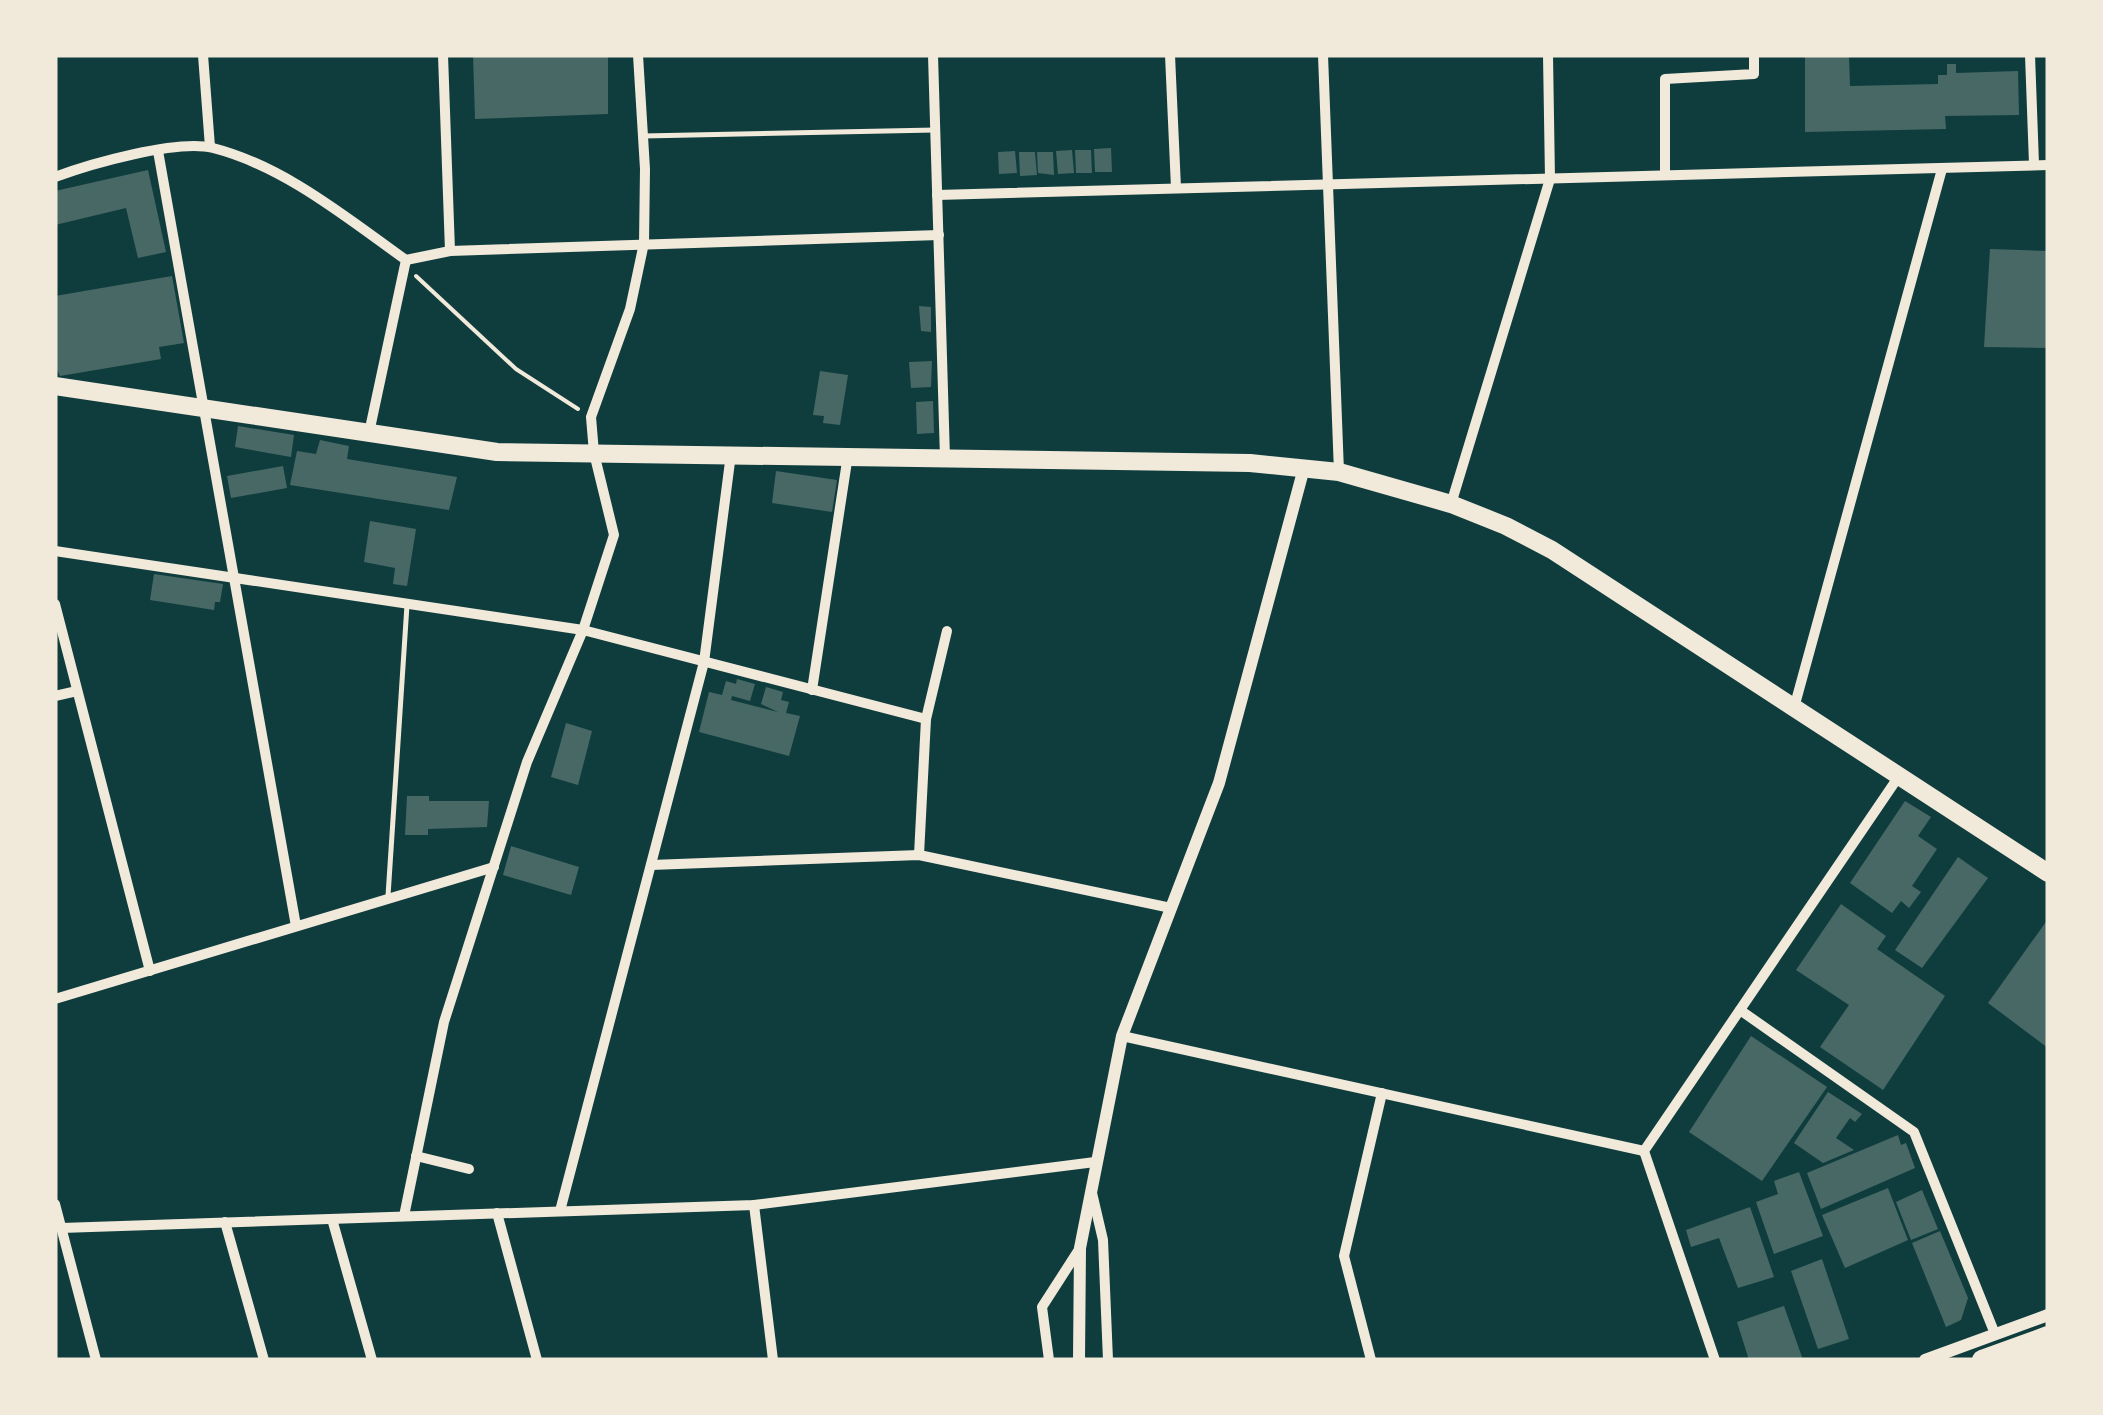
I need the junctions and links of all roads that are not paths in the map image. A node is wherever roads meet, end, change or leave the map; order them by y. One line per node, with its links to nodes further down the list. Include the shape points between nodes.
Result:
1 (203, 55): 12 (street)
2 (443, 55): 25 (street)
3 (638, 55): 11 (street)
4 (933, 55): 10 (street)
5 (1170, 55): 21 (street)
6 (1323, 55): 20 (street)
7 (1548, 55): 19 (street)
8 (1754, 55): 17 (street, via 1754,74 1665,78)
9 (2030, 55): 14 (street)
10 (935, 130): 11 (lane); 22 (street)
11 (643, 136): 24 (street)
12 (210, 147): 13 (street); 26 (street, via 278,174)
13 (158, 151): 18 (street); 28 (street)
14 (2034, 164): 15 (street); 16 (street)
15 (2048, 165)
16 (1942, 168): 17 (street); 47 (street)
17 (1665, 176): 19 (street)
18 (55, 178)
19 (1550, 179): 20 (street); 36 (street)
20 (1327, 184): 21 (street); 35 (street)
21 (1176, 188): 22 (street)
22 (937, 196): 23 (street)
23 (938, 235): 24 (street); 33 (street)
24 (644, 243): 25 (street); 30 (street, via 630,309 591,417)
25 (450, 251): 26 (street)
26 (406, 263): 29 (street)
27 (55, 386): 28 (main road)
28 (206, 410): 29 (main road); 38 (street)
29 (368, 434): 30 (main road, via 497,452)
30 (594, 453): 31 (main road); 41 (street, via 614,535)
31 (730, 454): 32 (main road); 43 (street)
32 (848, 455): 33 (main road); 45 (street)
33 (945, 458): 34 (main road)
34 (1304, 468): 35 (main road); 55 (street, via 1219,783)
35 (1339, 472): 36 (main road)
36 (1451, 504): 47 (main road, via 1552,550)
37 (55, 552): 38 (street)
38 (236, 580): 40 (street); 56 (street)
39 (55, 604): 44 (street)
40 (407, 605): 41 (street); 54 (lane)
41 (583, 630): 43 (street); 52 (street, via 528,762)
42 (947, 631): 48 (street)
43 (704, 662): 45 (street); 51 (street)
44 (77, 690): 46 (street); 57 (street)
45 (812, 690): 48 (street)
46 (55, 696)
47 (1794, 708): 49 (main road)
48 (926, 719): 50 (street)
49 (1900, 776): 53 (main road); 59 (street)
50 (919, 855): 51 (street); 55 (street)
51 (651, 865): 69 (street)
52 (494, 867): 54 (street); 63 (street, via 444,1022)
53 (2048, 873)
54 (388, 899): 56 (street)
55 (1171, 908): 60 (street)
56 (296, 926): 57 (street)
57 (150, 970): 58 (street)
58 (55, 999)
59 (1740, 1010): 62 (street); 77 (street, via 1914,1132)
60 (1122, 1036): 61 (street); 64 (street)
61 (1382, 1093): 62 (street); 89 (street, via 1344,1256)
62 (1644, 1150): 90 (street)
63 (416, 1156): 65 (street); 71 (street)
64 (1095, 1162): 66 (street); 68 (street)
65 (469, 1170)
66 (1090, 1187): 75 (street); 88 (street, via 1103,1240)
67 (55, 1204): 74 (street)
68 (754, 1205): 69 (street); 85 (street)
69 (560, 1211): 70 (street)
70 (497, 1213): 71 (street); 84 (street)
71 (404, 1216): 72 (street)
72 (332, 1218): 73 (street); 83 (street)
73 (225, 1222): 74 (street); 82 (street)
74 (61, 1228): 81 (street)
75 (1080, 1248): 86 (street, via 1042,1307); 87 (street)
76 (2048, 1315): 77 (street)
77 (1996, 1334): 91 (street)
78 (2048, 1336): 79 (highway)
79 (2024, 1352): 80 (main road); 92 (highway)
80 (2048, 1352)
81 (96, 1360)
82 (264, 1360)
83 (372, 1360)
84 (538, 1360)
85 (773, 1360)
86 (1048, 1360)
87 (1079, 1360)
88 (1108, 1360)
89 (1371, 1360)
90 (1715, 1360)
91 (1925, 1360)
92 (1982, 1360)

